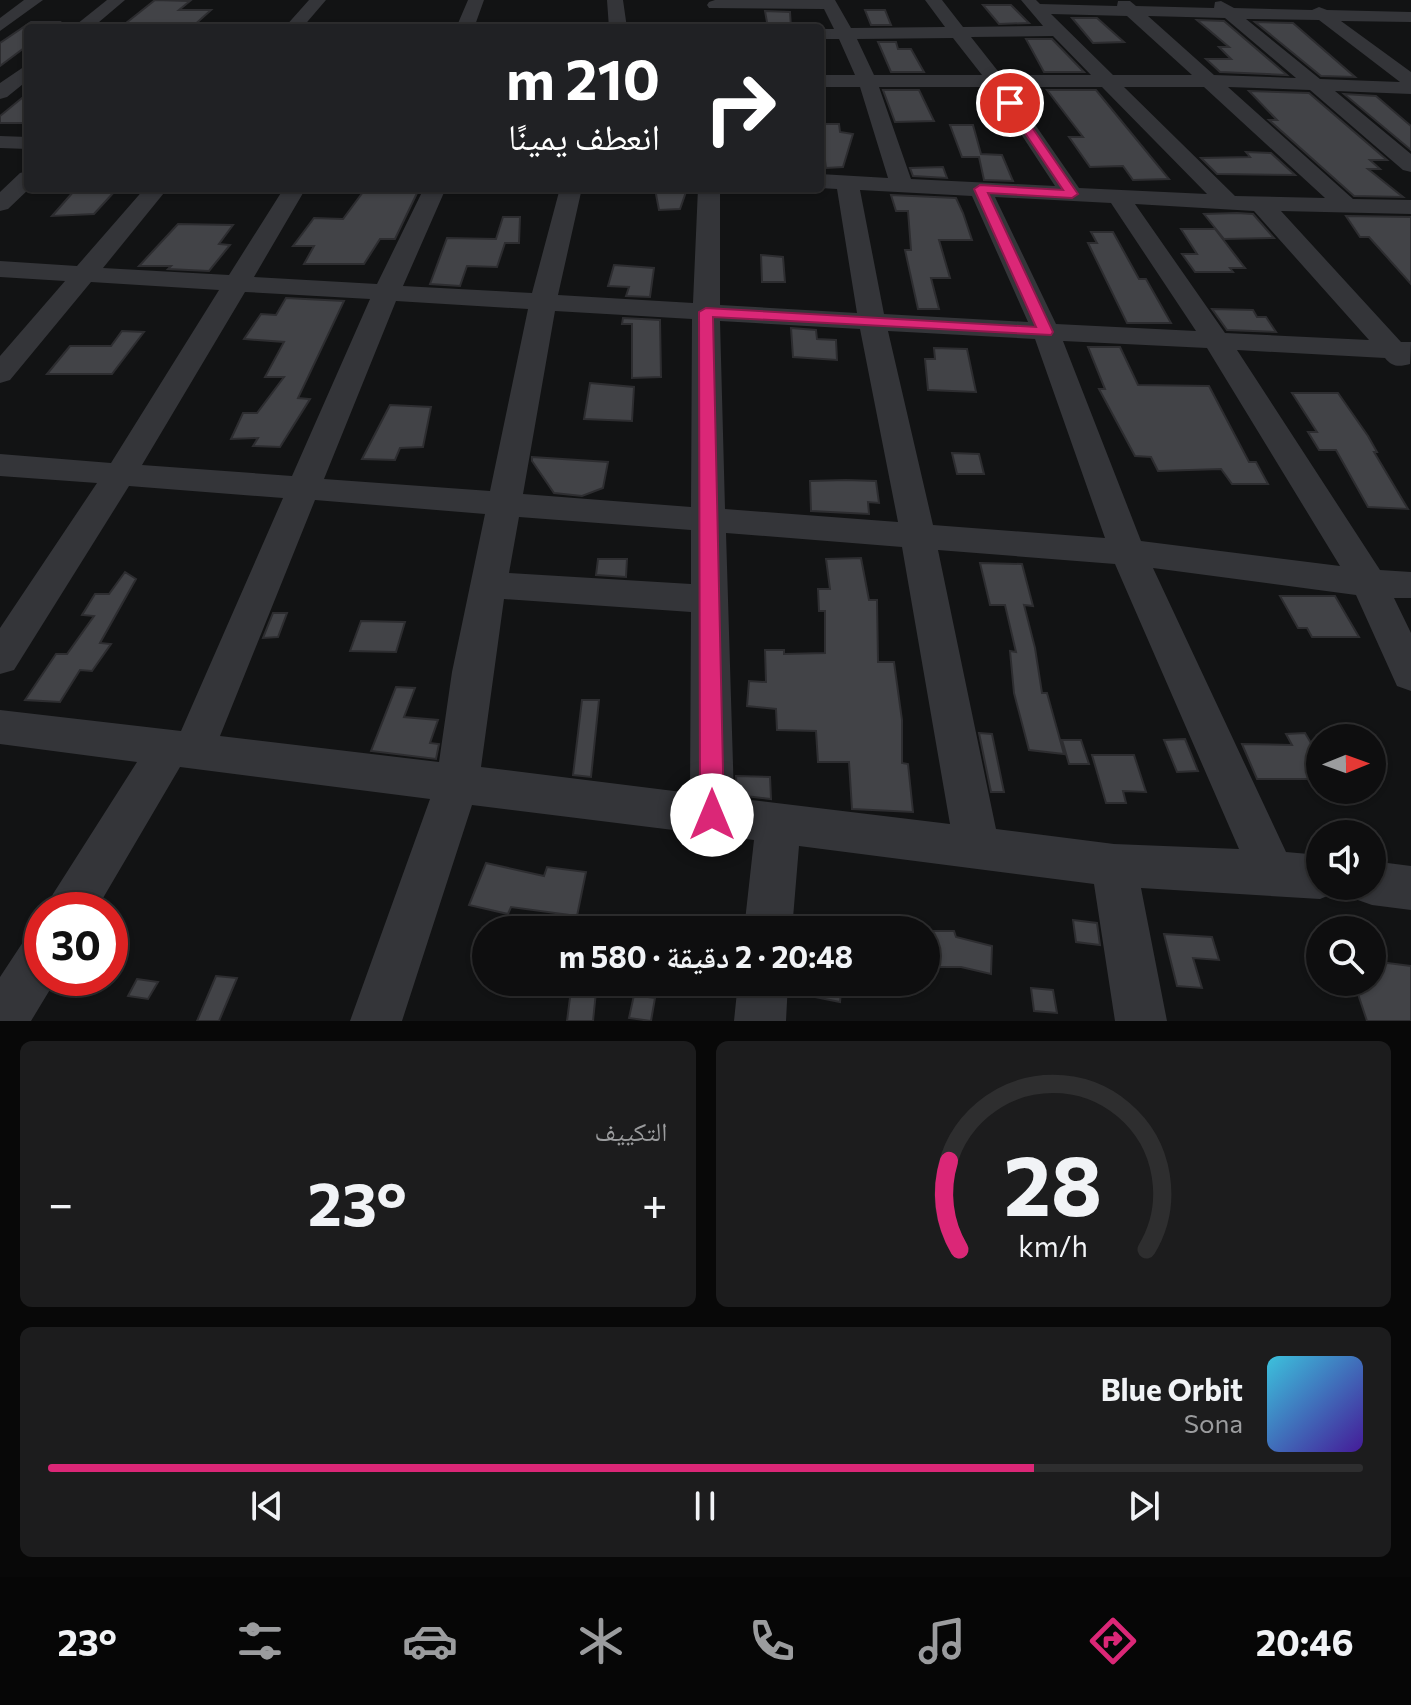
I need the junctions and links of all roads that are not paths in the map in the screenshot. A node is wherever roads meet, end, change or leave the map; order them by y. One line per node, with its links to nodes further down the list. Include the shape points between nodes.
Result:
1 (35, 0): 20 (street)
2 (117, 0): 15 (street)
3 (318, 0): 16 (street)
4 (476, 0): 17 (street)
5 (615, 0): 18 (street)
6 (933, 0): 22 (street)
7 (1303, 0): 13 (street)
8 (714, 2): 9 (street); 19 (street)
9 (828, 2): 24 (street)
10 (1032, 4): 11 (street); 21 (street)
11 (1125, 4): 12 (street); 33 (street)
12 (1221, 6): 13 (street); 34 (street)
13 (1321, 14): 14 (street); 28 (street)
14 (1411, 17)
15 (86, 24)
16 (297, 24)
17 (467, 24)
18 (618, 24)
19 (721, 24)
20 (0, 26)
21 (1058, 31): 22 (street); 31 (street)
22 (958, 32): 24 (street); 30 (street)
23 (824, 34): 24 (street)
24 (846, 34): 29 (street)
25 (24, 71): 26 (street)
26 (0, 73)
27 (24, 73): 36 (street)
28 (1407, 75)
29 (867, 80): 30 (street); 32 (street); 42 (street)
30 (995, 80): 31 (street); 49 (street)
31 (1109, 80): 33 (street); 51 (street)
32 (824, 81)
33 (1208, 81): 34 (street); 54 (street)
34 (1315, 84): 35 (street); 39 (street)
35 (1411, 88)
36 (0, 93)
37 (0, 142): 38 (street)
38 (24, 143)
39 (1411, 165)
40 (24, 182): 52 (street)
41 (833, 182): 42 (street); 62 (street)
42 (902, 185): 43 (street)
43 (980, 189): 49 (street); 63 (street)
44 (154, 192): 57 (street)
45 (292, 192): 58 (street)
46 (433, 192): 59 (street)
47 (570, 192): 60 (street)
48 (709, 192): 61 (street)
49 (1072, 194): 50 (street)
50 (1118, 196): 51 (street); 64 (street)
51 (1228, 202): 53 (street)
52 (0, 204)
53 (1261, 204): 54 (street); 65 (street)
54 (1346, 205): 55 (street)
55 (1411, 207)
56 (0, 269): 57 (street)
57 (84, 274): 58 (street); 66 (street)
58 (235, 283): 59 (street); 68 (street)
59 (386, 293): 60 (street); 69 (street)
60 (543, 302): 61 (street); 70 (street)
61 (706, 312): 62 (street); 71 (street)
62 (872, 322): 63 (street); 72 (street)
63 (1046, 332): 64 (street); 73 (street)
64 (1217, 341): 65 (street); 74 (street)
65 (1405, 357)
66 (0, 374)
67 (0, 465): 68 (street)
68 (121, 473): 69 (street); 78 (street)
69 (304, 488): 70 (street); 81 (street)
70 (506, 504): 71 (street); 75 (street)
71 (710, 520): 72 (street); 77 (street)
72 (918, 536): 73 (street); 85 (street)
73 (1128, 552): 74 (street); 87 (street)
74 (1369, 583): 76 (street); 79 (street)
75 (489, 585): 77 (street); 82 (street)
76 (1411, 585)
77 (710, 599): 83 (street)
78 (0, 659)
79 (1411, 675)
80 (0, 727): 81 (street)
81 (182, 748): 82 (street); 91 (street)
82 (457, 784): 83 (street); 96 (street)
83 (712, 815): 84 (street)
84 (778, 823): 85 (street); 92 (street)
85 (977, 849): 86 (street)
86 (1114, 865): 87 (street); 98 (street)
87 (1272, 872): 88 (street)
88 (1306, 876)
89 (1386, 885): 90 (street)
90 (1411, 888)
91 (82, 892)
92 (769, 916)
93 (24, 985): 95 (street)
94 (762, 996): 97 (street)
95 (2, 1021)
96 (376, 1021)
97 (760, 1021)
98 (1141, 1021)

